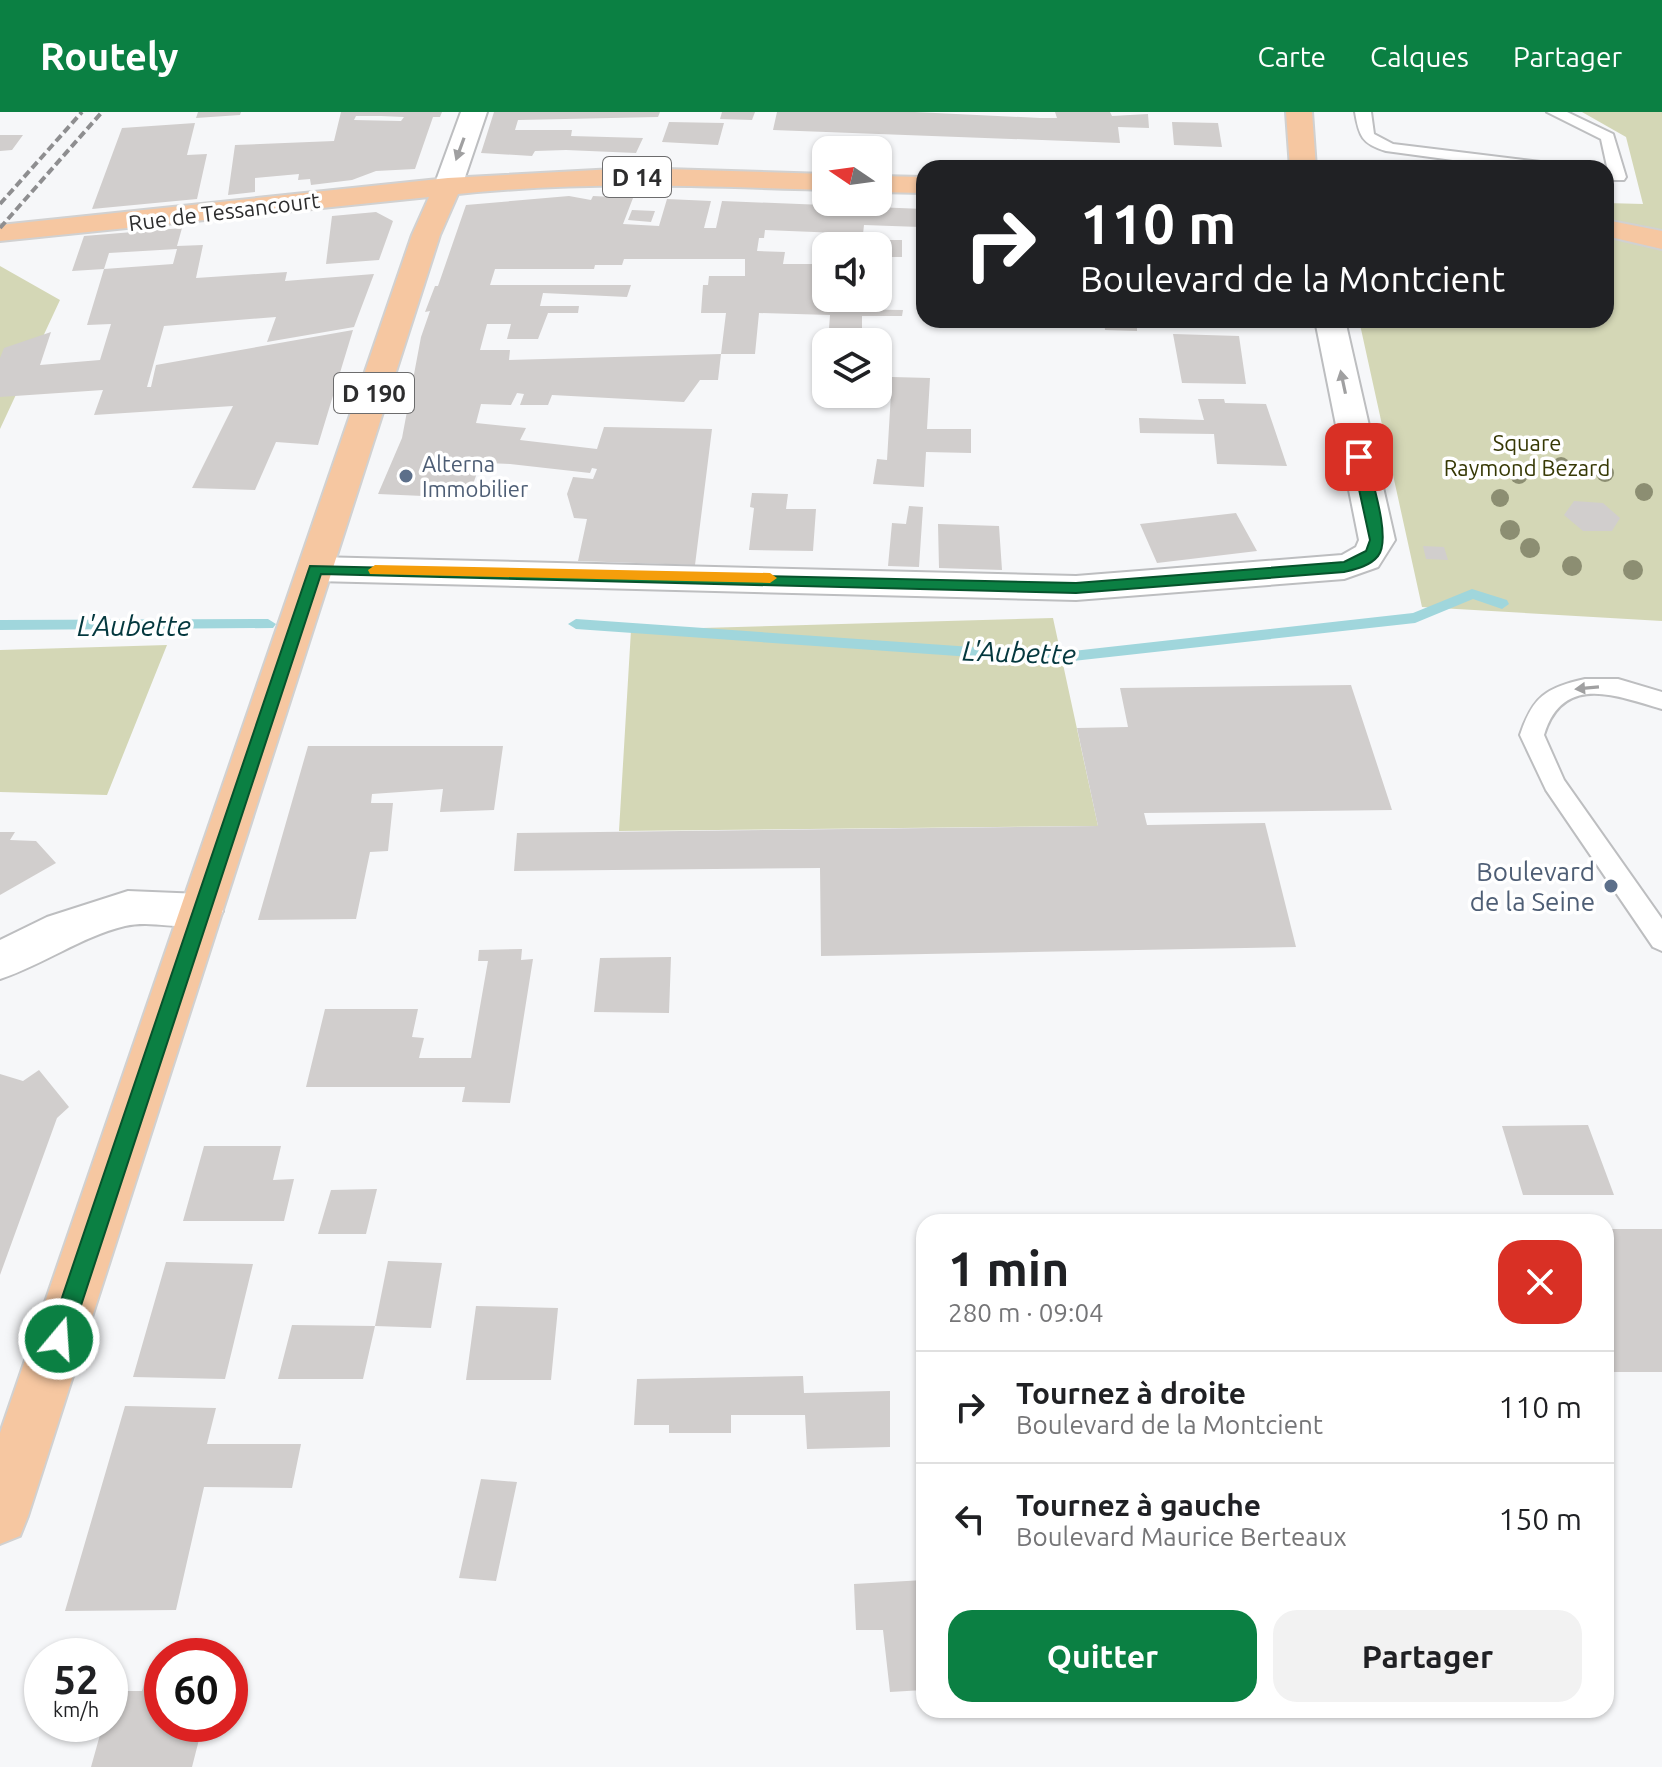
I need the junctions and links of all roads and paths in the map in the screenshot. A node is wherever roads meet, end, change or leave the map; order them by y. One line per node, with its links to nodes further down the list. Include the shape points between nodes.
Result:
1 (474, 112): 13 (street, D 190, one-way to 13)
2 (1299, 112): 5 (main road)
3 (1363, 112): 6 (lane, via 1367,136 1384,146)
4 (1555, 112): 7 (lane, via 1608,137)
5 (1302, 160)
6 (1489, 160)
7 (1614, 160)
8 (1614, 161): 9 (lane, via 1618,177)
9 (1614, 176)
10 (812, 182): 13 (main road, D 14, via 633,176)
11 (892, 184): 12 (main road)
12 (916, 185)
13 (448, 186): 15 (main road, Rue de Tessancourt / D 14); 18 (main road, D 190, via 426,235)
14 (1614, 230): 16 (main road)
15 (0, 233)
16 (1662, 240)
17 (1332, 328): 18 (street, one-way to 17, via 1076,588 1360,563 1373,553 1377,540)
18 (310, 586): 20 (main road, D 190)
19 (1662, 701): 21 (lane, one-way to 21, via 1622,686 1575,689 1543,707 1532,735 1554,784)
20 (201, 911): 22 (street, via 128,908 62,929); 23 (main road, D 190)
21 (1662, 940)
22 (0, 961)
23 (0, 1516)

